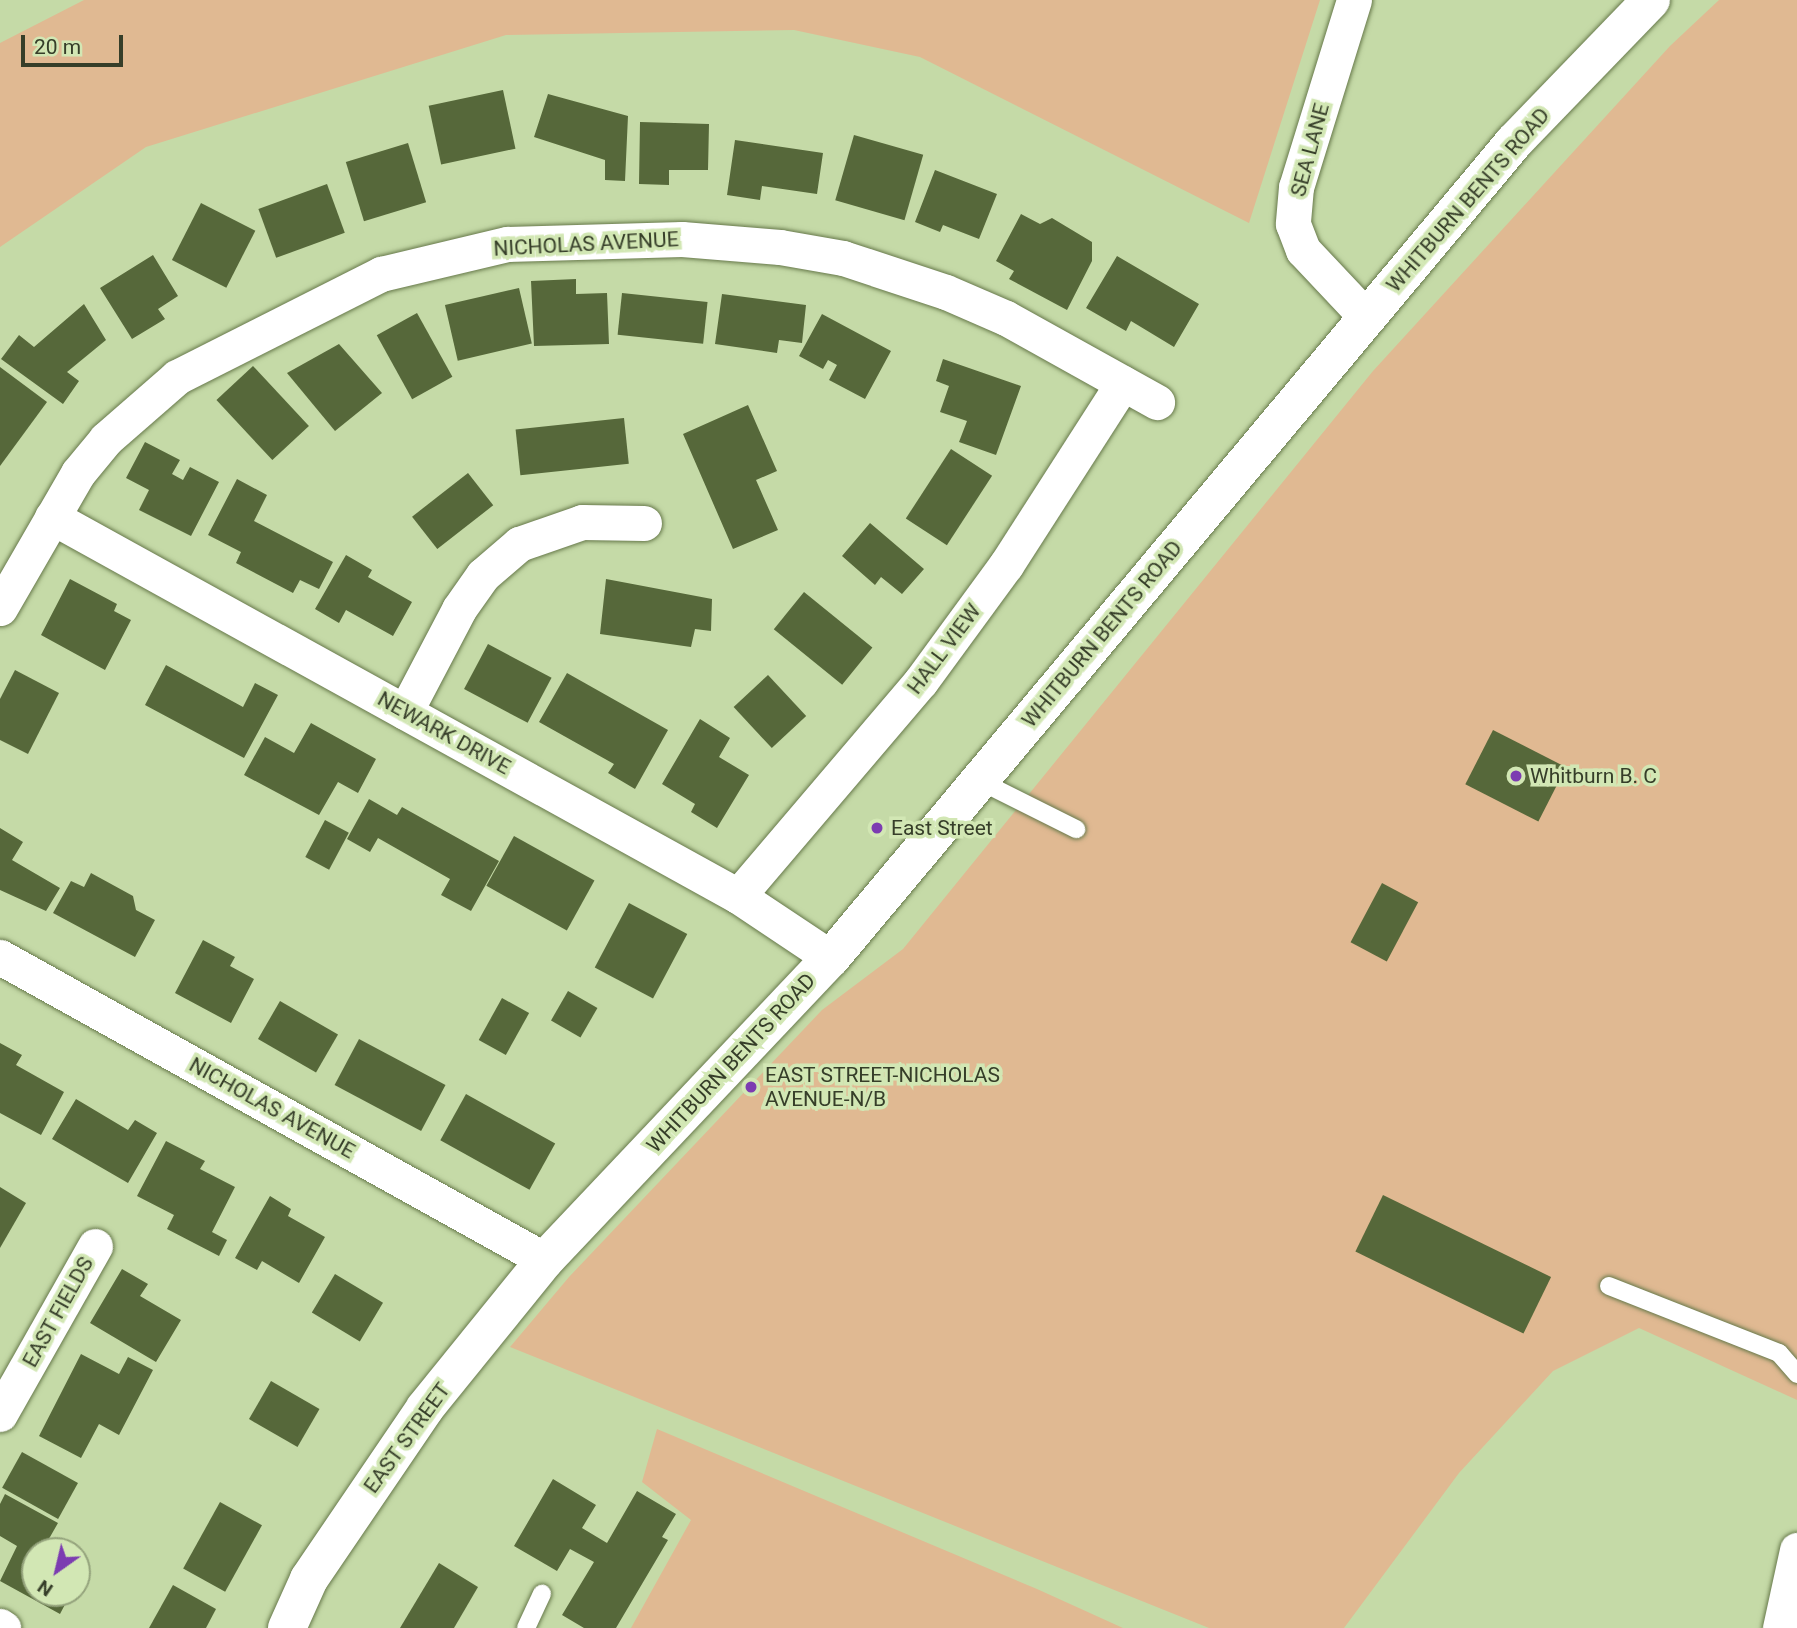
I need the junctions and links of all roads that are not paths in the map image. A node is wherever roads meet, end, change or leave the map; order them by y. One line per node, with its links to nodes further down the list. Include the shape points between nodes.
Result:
1 (1353, 0): 3 (street, SEA LANE, via 1296,187 1293,224 1303,250)
2 (1651, 0): 3 (main road, WHITBURN BENTS ROAD, via 1514,142)
3 (1367, 318): 10 (main road, WHITBURN BENTS ROAD)
4 (1123, 383): 5 (street, NICHOLAS AVENUE); 6 (street, NICHOLAS AVENUE, via 1006,318 946,292 843,258 780,247 682,239 507,244 380,274 177,377 106,439); 12 (street, HALL VIEW, via 1006,565 929,670)
5 (1157, 402)
6 (52, 517): 8 (street, NICHOLAS AVENUE); 9 (street, NEWARK DRIVE)
7 (644, 523): 9 (street, via 582,522 519,544 482,575)
8 (0, 608)
9 (405, 712): 12 (street, NEWARK DRIVE)
10 (978, 780): 11 (lane); 14 (main road, WHITBURN BENTS ROAD)
11 (1076, 829)
12 (738, 896): 14 (street, NEWARK DRIVE)
13 (0, 957): 16 (street, NICHOLAS AVENUE)
14 (831, 958): 16 (main road, WHITBURN BENTS ROAD)
15 (95, 1246): 19 (street, EAST FIELDS)
16 (545, 1260): 22 (main road, EAST STREET, via 425,1408 309,1578)
17 (1609, 1286): 18 (lane, via 1779,1353)
18 (1797, 1374)
19 (0, 1414)
20 (1797, 1550): 24 (street)
21 (542, 1593): 23 (lane)
22 (287, 1628)
23 (526, 1628)
24 (1780, 1628)

